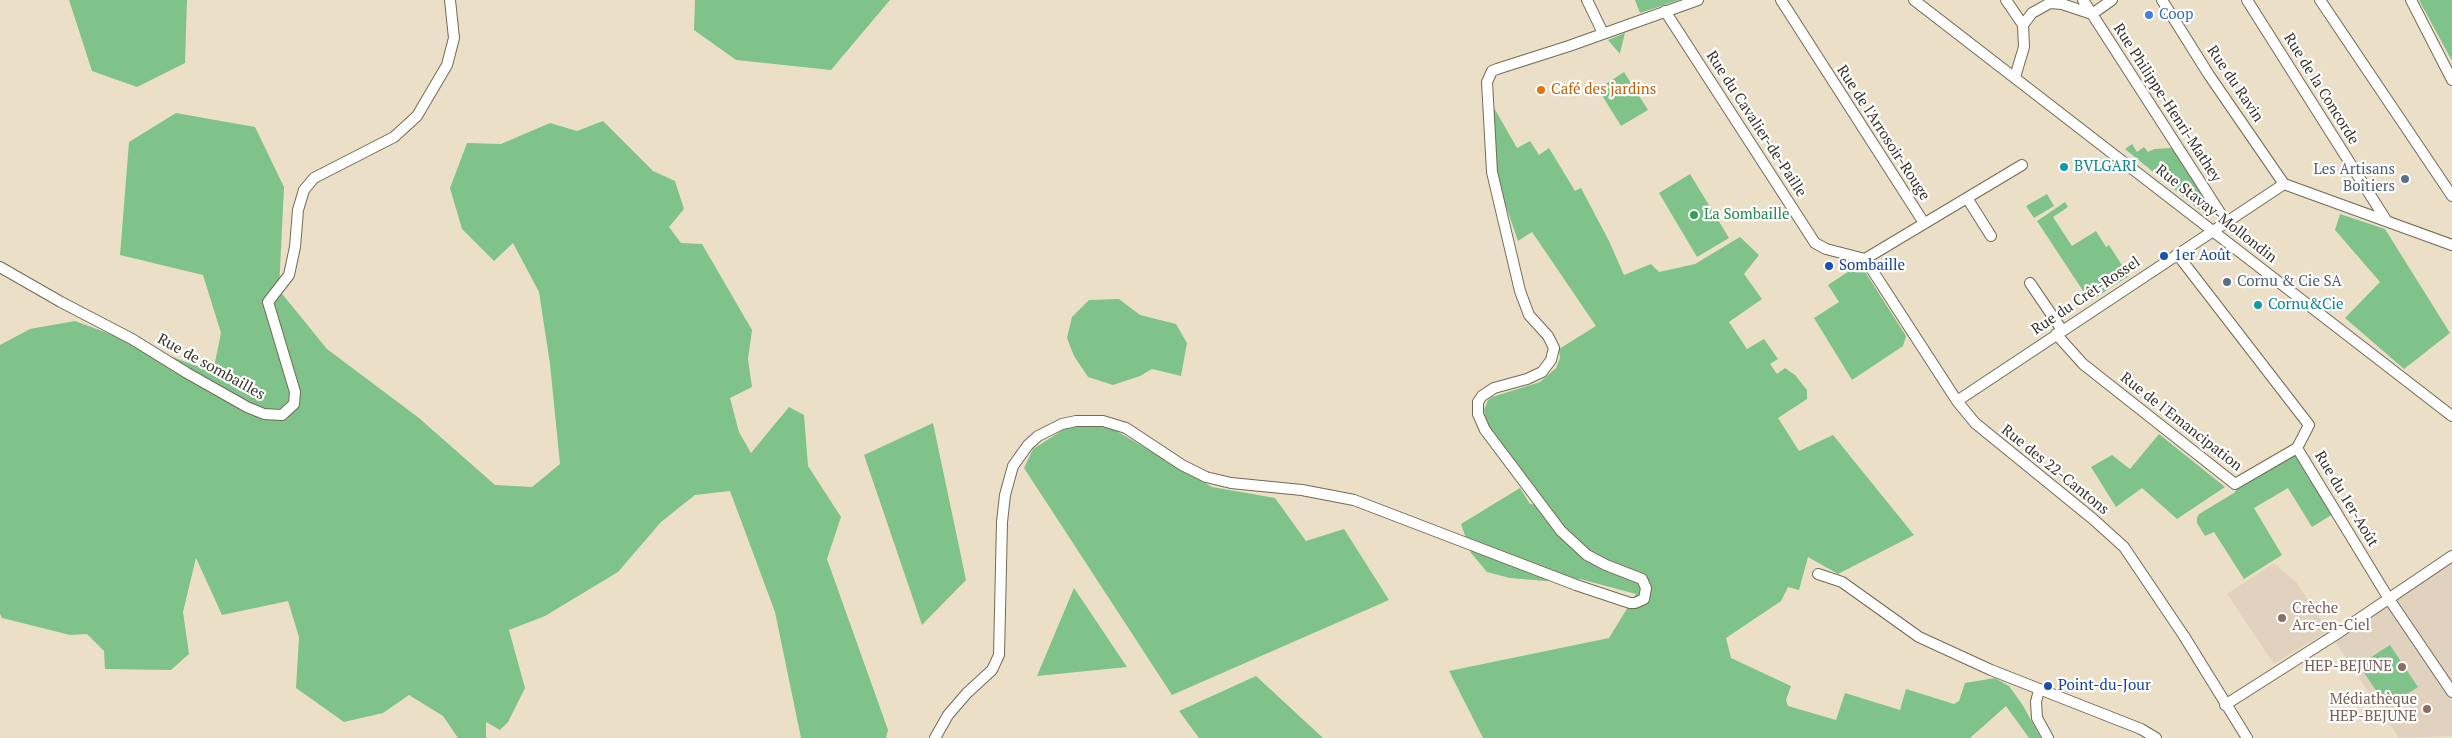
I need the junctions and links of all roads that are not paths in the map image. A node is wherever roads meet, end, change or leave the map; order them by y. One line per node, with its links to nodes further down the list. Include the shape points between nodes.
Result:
1 (450, 0): 31 (street, Rue de sombailles, via 454,38 447,65 417,116 394,137 314,178 304,190 289,275 268,302 295,392 294,404 282,415 264,414 247,406)
2 (1587, 0): 16 (street)
3 (1698, 0): 13 (street)
4 (1781, 0): 25 (street, Rue de l'Arrosoir-Rouge)
5 (1914, 0): 17 (street, Rue Stavay-Mollondin)
6 (2006, 0): 15 (street)
7 (2083, 0): 14 (street, Rue Philippe-Henri-Mathey)
8 (2112, 0): 14 (street)
9 (2162, 0): 20 (street, Rue du Ravin)
10 (2247, 0): 23 (street, Rue de la Concorde)
11 (2320, 0): 21 (street)
12 (2411, 0): 18 (street)
13 (1665, 10): 16 (street); 30 (street, Rue du Cavalier-de-Paille, via 1809,235 1818,246)
14 (2092, 14): 15 (street, via 2050,3 2032,13); 24 (street, Rue Philippe-Henri-Mathey)
15 (2023, 25): 17 (street, via 2024,47)
16 (1603, 33): 43 (street, via 1497,68 1489,76 1491,158 1497,193 1523,300 1533,321 1548,336 1554,348 1551,360 1542,372 1488,391 1477,408 1485,430 1561,531 1592,558 1642,579 1646,588 1644,599 1630,603 1576,585 1354,500 1302,490 1231,483 1206,476 1182,465 1126,428 1103,421 1076,421 1038,436 1013,466 1002,522 999,655 992,670 948,715)
17 (2015, 77): 26 (street, Rue Stavay-Mollondin)
18 (2452, 80)
19 (2022, 165): 22 (street)
20 (2284, 184): 23 (street); 24 (street, Rue du Crêt-Rossel)
21 (2452, 196)
22 (1967, 198): 25 (street); 27 (street)
23 (2386, 220): 28 (street)
24 (2226, 222): 26 (street, Rue du Crêt-Rossel)
25 (1924, 223): 30 (street, Rue de l'Arrosoir-Rouge)
26 (2213, 230): 29 (street, Rue du Crêt-Rossel); 35 (street, Rue Stavay-Mollondin)
27 (1990, 236)
28 (2452, 245)
29 (2177, 254): 33 (street, Rue du Crêt-Rossel); 36 (street, Rue du 1er-Août, via 2309,424)
30 (1865, 259): 34 (street, Rue des 22-Cantons)
31 (0, 267)
32 (2030, 283): 33 (street, Rue de l'Emancipation)
33 (2059, 332): 34 (street, Rue du Crêt-Rossel); 36 (street, Rue de l'Emancipation, via 2083,364 2235,484)
34 (1956, 401): 42 (street, Rue des 22-Cantons, via 1984,432 2124,547)
35 (2452, 416)
36 (2298, 448): 39 (street, Rue du 1er-Août)
37 (2452, 556): 39 (street)
38 (1818, 574): 40 (street, via 1842,582 1919,637)
39 (2389, 599): 41 (street, Rue du 1er-Août); 42 (street)
40 (2039, 690): 44 (street, via 2037,718); 45 (street, via 2141,729)
41 (2452, 692)
42 (2226, 705): 46 (street, Rue des 22-Cantons)
43 (935, 738)
44 (2048, 738)
45 (2156, 738)
46 (2247, 738)

